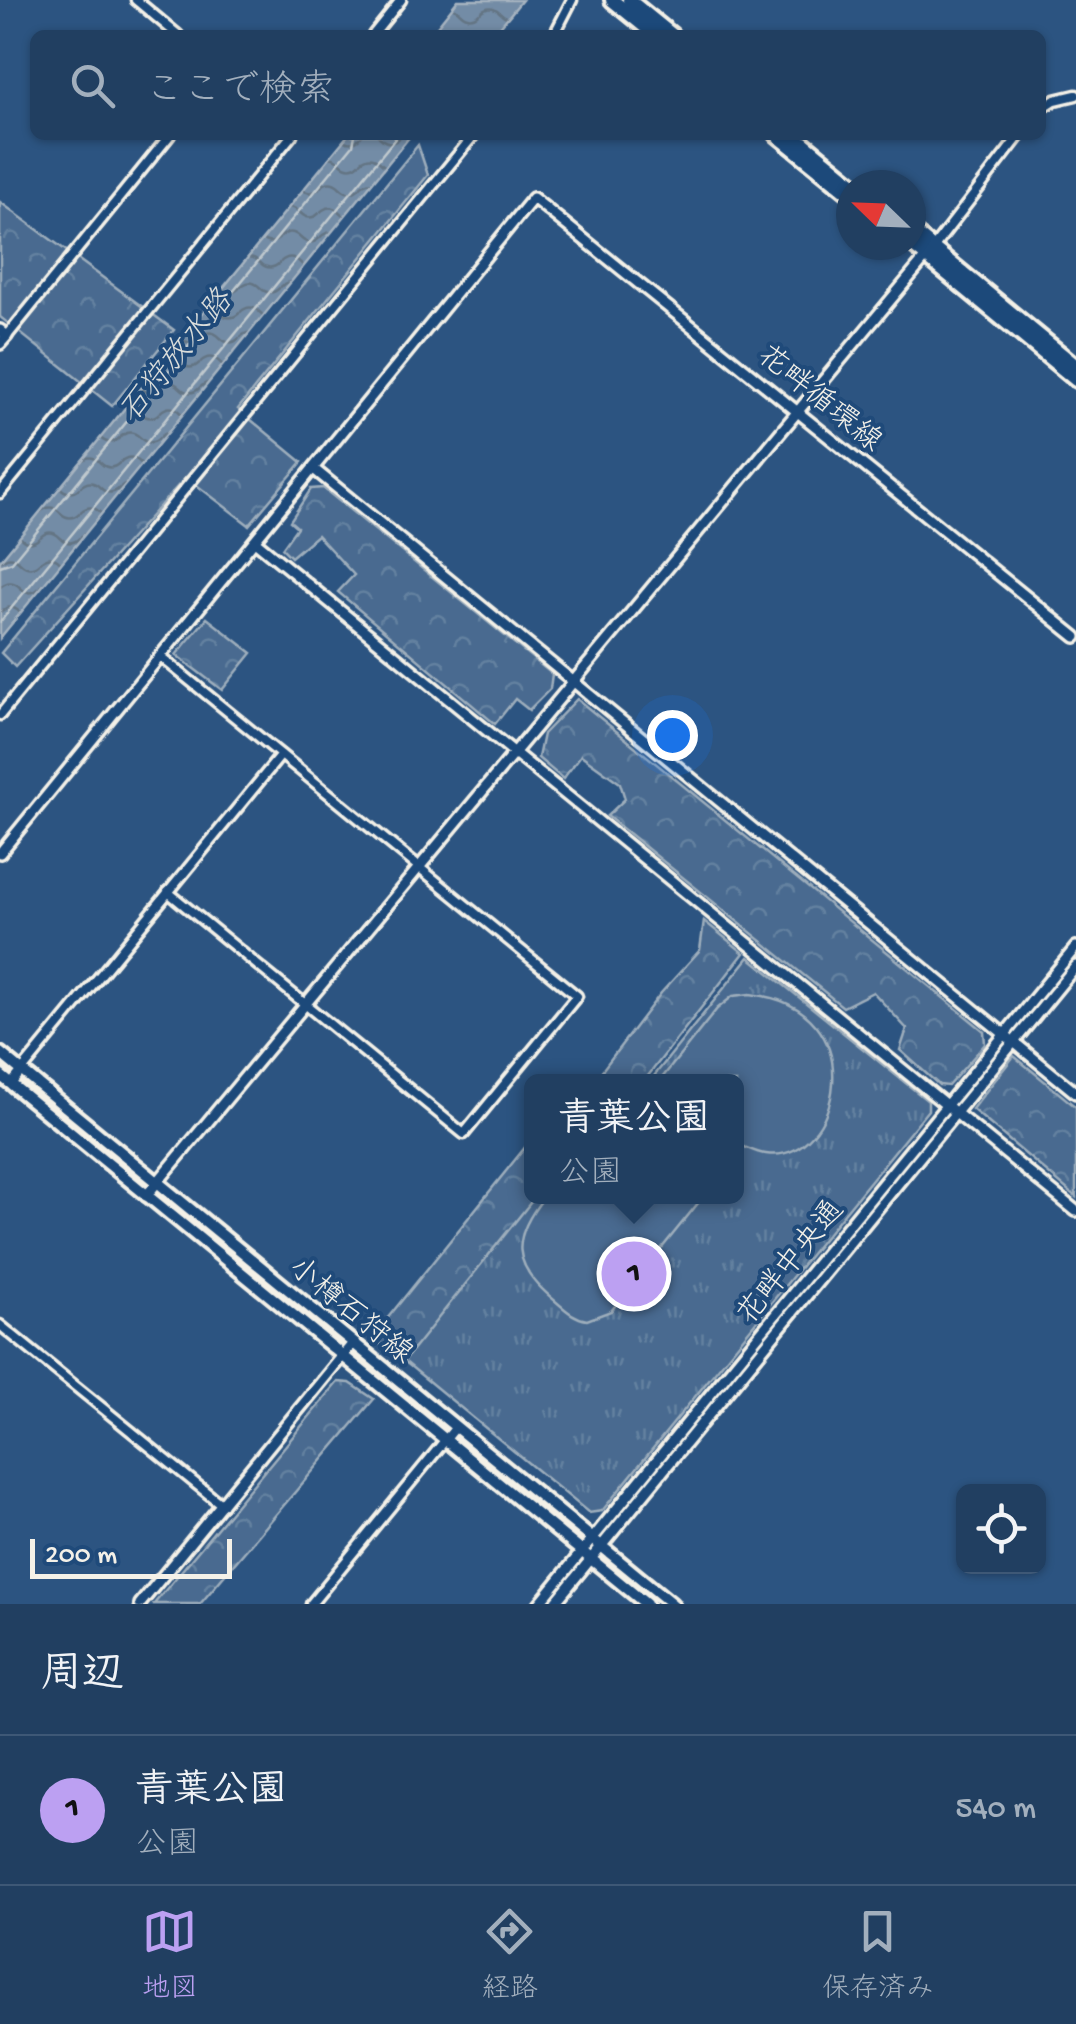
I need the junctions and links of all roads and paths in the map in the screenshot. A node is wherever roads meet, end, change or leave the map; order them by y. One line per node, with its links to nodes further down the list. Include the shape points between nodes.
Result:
1 (136, 0): 6 (street)
2 (401, 0): 7 (street)
3 (572, 0): 8 (street)
4 (612, 0): 9 (highway)
5 (629, 0): 10 (highway)
6 (172, 30)
7 (377, 30)
8 (557, 30)
9 (648, 30)
10 (666, 30)
11 (1076, 95): 12 (street)
12 (1046, 106)
13 (166, 140): 24 (street)
14 (288, 140): 29 (street)
15 (470, 140): 34 (street)
16 (783, 140): 20 (highway)
17 (800, 140): 19 (highway)
18 (1016, 140): 23 (street)
19 (837, 170)
20 (836, 183)
21 (926, 248): 23 (highway)
22 (926, 251): 23 (highway)
23 (929, 252): 25 (highway); 26 (highway); 27 (street)
24 (2, 337)
25 (1076, 366)
26 (1076, 380)
27 (798, 410): 28 (street, 花畔循環線, via 533,198); 31 (street, 花畔循環線); 33 (street)
28 (314, 470): 30 (street); 33 (street)
29 (0, 493)
30 (256, 542): 32 (street); 35 (street)
31 (1076, 638)
32 (161, 657): 36 (street); 37 (street)
33 (573, 682): 35 (street); 43 (street)
34 (0, 714)
35 (514, 753): 38 (street); 50 (street)
36 (280, 755): 38 (street); 39 (street)
37 (0, 852)
38 (420, 866): 42 (street); 42 (street, via 577,996 464,1134)
39 (168, 892): 42 (street); 46 (street)
40 (1076, 947): 43 (street, 花畔中央通)
41 (1076, 966): 44 (street, 花畔中央通)
42 (304, 1004): 52 (street)
43 (1004, 1034): 44 (street); 50 (street, 花畔中央通)
44 (1014, 1042): 49 (street); 51 (street, 花畔中央通)
45 (0, 1053): 46 (main road, 小樽石狩線)
46 (22, 1071): 48 (street); 52 (main road, 小樽石狩線)
47 (0, 1075): 48 (main road, 小樽石狩線)
48 (11, 1084): 53 (main road, 小樽石狩線)
49 (1076, 1093)
50 (946, 1104): 51 (street); 61 (street, 花畔中央通)
51 (956, 1113): 54 (street); 61 (street, 花畔中央通)
52 (157, 1182): 53 (street); 56 (main road, 小樽石狩線)
53 (146, 1196): 57 (main road, 小樽石狩線)
54 (1076, 1211)
55 (0, 1325): 60 (street)
56 (354, 1343): 57 (street); 58 (main road, 小樽石狩線)
57 (343, 1355): 59 (main road, 小樽石狩線); 60 (street)
58 (456, 1427): 59 (street); 61 (main road, 小樽石狩線)
59 (446, 1440): 62 (main road, 小樽石狩線); 64 (street)
60 (222, 1505): 63 (street)
61 (597, 1542): 62 (street, 花畔中央通); 68 (main road, 小樽石狩線)
62 (586, 1555): 65 (street, 花畔中央通); 66 (street, 花畔中央通); 67 (main road, 小樽石狩線)
63 (140, 1604)
64 (311, 1604)
65 (539, 1604)
66 (554, 1604)
67 (646, 1604)
68 (672, 1604)

